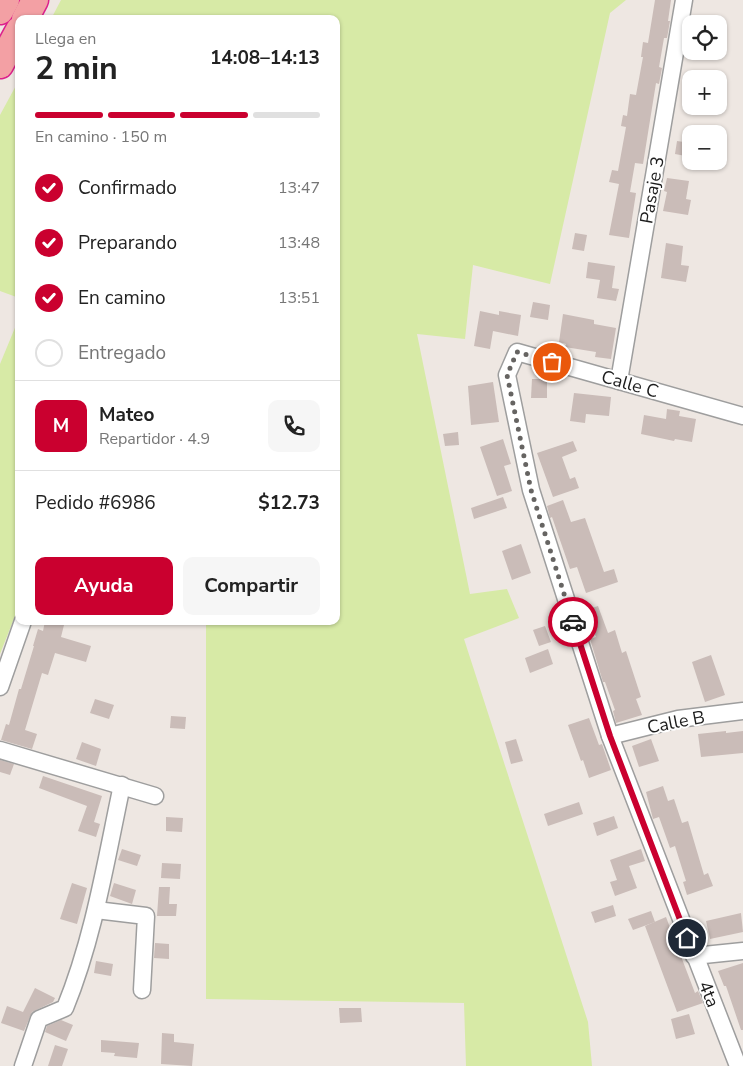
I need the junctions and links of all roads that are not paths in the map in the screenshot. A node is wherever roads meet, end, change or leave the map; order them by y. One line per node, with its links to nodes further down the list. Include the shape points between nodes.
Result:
1 (6, 0): 4 (highway)
2 (34, 0): 5 (highway)
3 (684, 0): 9 (street, Pasaje 3)
4 (0, 11)
5 (27, 15)
6 (15, 37): 7 (highway)
7 (0, 65)
8 (517, 352): 9 (street, Calle C); 14 (street, 4ta, via 507,375 531,490)
9 (620, 381): 10 (street, Calle C)
10 (743, 416)
11 (22, 625): 12 (street)
12 (0, 686)
13 (743, 712): 14 (street, Calle B, via 678,719)
14 (610, 736): 20 (street, 4ta)
15 (0, 750): 16 (street)
16 (122, 785): 17 (street); 18 (street)
17 (155, 796)
18 (96, 910): 21 (street, via 146,916); 22 (street, via 65,1008 39,1019)
19 (743, 951): 20 (street)
20 (694, 956): 23 (street, 4ta)
21 (142, 990)
22 (22, 1066)
23 (738, 1066)

